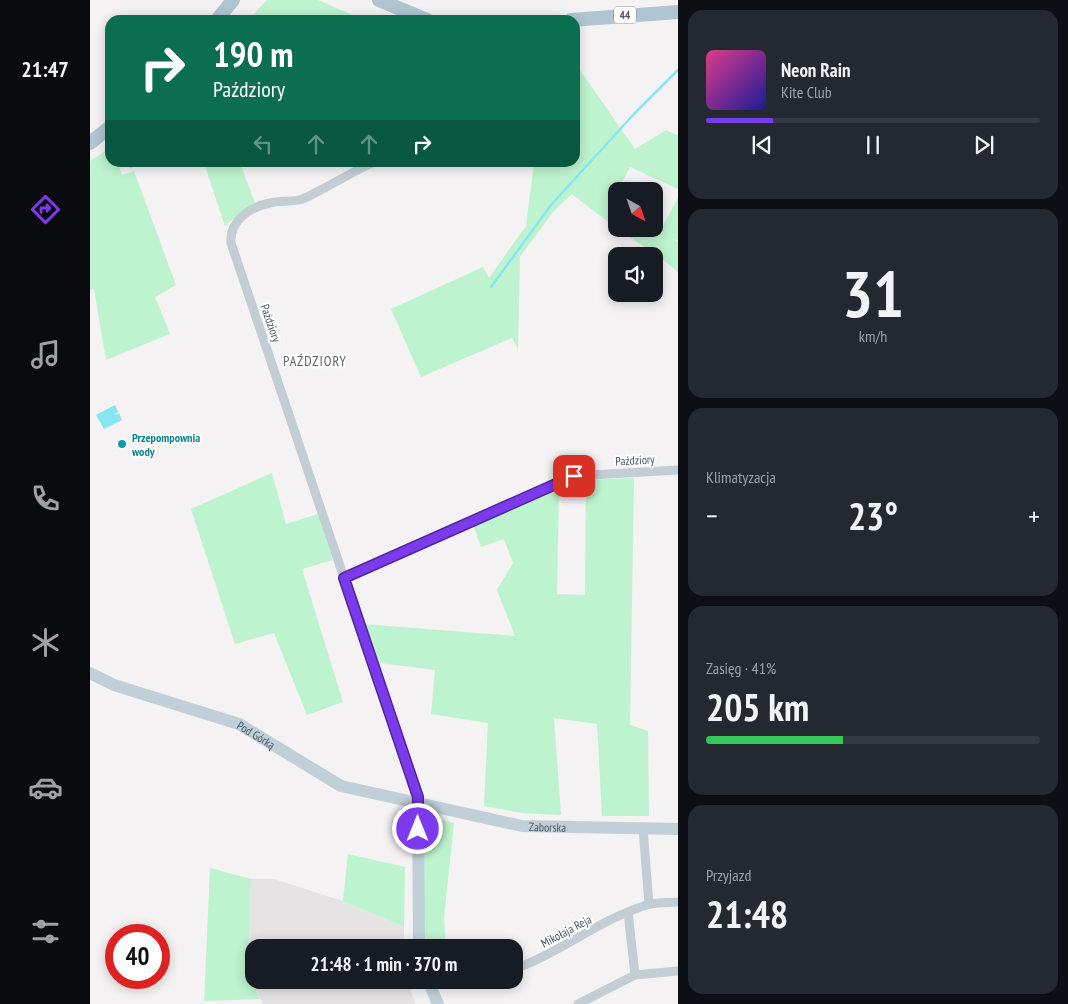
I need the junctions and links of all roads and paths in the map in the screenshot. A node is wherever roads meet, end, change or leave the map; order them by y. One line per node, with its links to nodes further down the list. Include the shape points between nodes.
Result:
1 (233, 0): 4 (main road)
2 (379, 0): 5 (main road)
3 (678, 12): 6 (main road, 44)
4 (221, 15)
5 (412, 15)
6 (580, 19)
7 (105, 130): 8 (main road)
8 (90, 143)
9 (365, 167): 11 (street, Paździory, via 302,200 270,203 247,212 230,233)
10 (678, 470): 11 (street, Paździory, via 574,476)
11 (344, 578): 13 (street, Paździory)
12 (90, 673): 13 (street, Pod Górką, via 114,685 239,724 340,786)
13 (418, 804): 14 (street, Zaborska, via 522,826); 19 (street)
14 (643, 829): 15 (street, Zaborska); 17 (street)
15 (678, 829)
16 (678, 902): 17 (street, Mikołaja Reja)
17 (649, 904): 18 (street, Mikołaja Reja)
18 (628, 912): 20 (street, Mikołaja Reja); 22 (street)
19 (419, 939)
20 (523, 966)
21 (678, 971): 22 (street)
22 (635, 975): 25 (street)
23 (432, 989): 24 (street)
24 (438, 1004)
25 (578, 1004)

